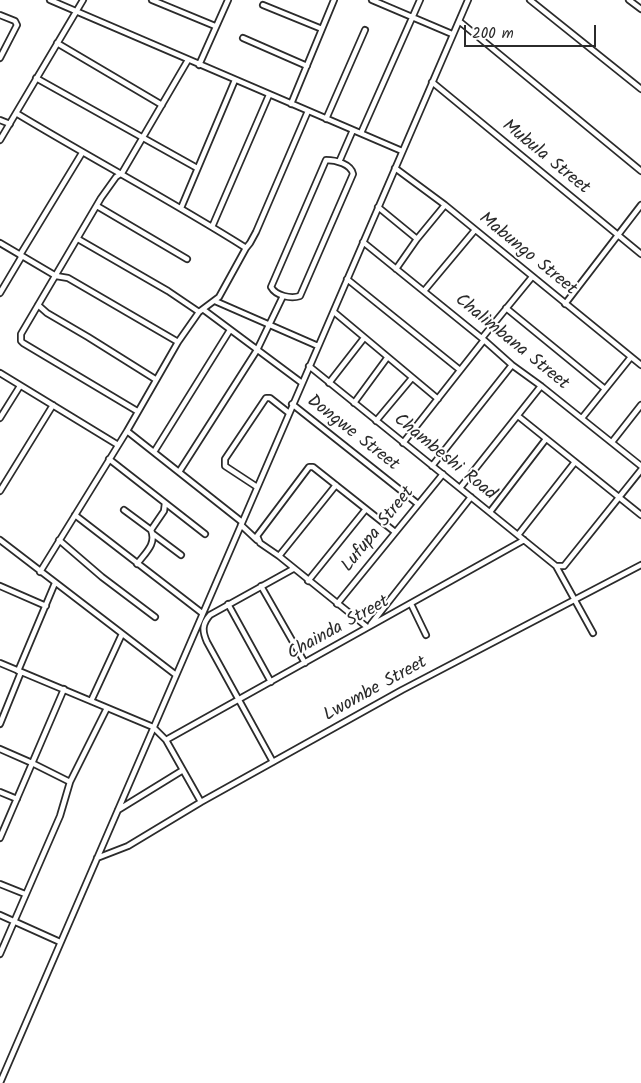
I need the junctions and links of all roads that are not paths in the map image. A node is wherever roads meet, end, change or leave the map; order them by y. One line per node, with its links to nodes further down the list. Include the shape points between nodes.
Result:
1 (50, 0): 13 (street)
2 (83, 0): 13 (street)
3 (152, 0): 17 (street)
4 (228, 0): 17 (street)
5 (334, 0): 18 (street)
6 (420, 0): 15 (street)
7 (468, 0): 16 (street)
8 (530, 0): 30 (street)
9 (629, 0): 12 (street)
10 (375, 1): 15 (street)
11 (263, 5): 18 (street)
12 (641, 9)
13 (77, 11): 22 (street); 24 (street)
14 (0, 15): 23 (street, via 17,25)
15 (412, 18): 20 (street); 40 (street)
16 (459, 21): 20 (street); 48 (street)
17 (215, 26): 25 (street)
18 (322, 29): 26 (street)
19 (365, 30): 36 (street)
20 (452, 34): 29 (street)
21 (243, 38): 26 (street)
22 (57, 43): 27 (street); 33 (street)
23 (0, 58)
24 (188, 60): 25 (street); 33 (street)
25 (199, 65): 28 (street)
26 (307, 66): 32 (street)
27 (36, 78): 35 (street); 41 (street)
28 (235, 80): 31 (street); 46 (street)
29 (432, 82): 43 (street); 57 (street, Mubula Street)
30 (641, 89)
31 (269, 95): 32 (street); 55 (street)
32 (291, 104): 34 (street)
33 (162, 105): 41 (street)
34 (308, 111): 36 (street); 62 (street, via 256,232)
35 (16, 113): 38 (street); 44 (street)
36 (326, 119): 39 (street)
37 (0, 120): 38 (street)
38 (10, 124): 42 (street)
39 (352, 130): 40 (street); 45 (street)
40 (361, 133): 43 (street)
41 (142, 136): 46 (street); 49 (street)
42 (0, 140)
43 (402, 151): 47 (street)
44 (82, 153): 49 (street); 64 (street)
45 (340, 162): 72 (street, via 326,160 271,287 272,291); 72 (street, via 353,174 318,258 300,296)
46 (197, 168): 54 (street)
47 (395, 168): 50 (street, Mabungo Street); 53 (street)
48 (641, 171)
49 (122, 173): 52 (street); 54 (street)
50 (444, 205): 56 (street, Mabungo Street); 59 (street)
51 (641, 205): 57 (street)
52 (97, 206): 58 (street); 65 (street)
53 (378, 207): 59 (street); 60 (street)
54 (181, 208): 55 (street)
55 (212, 227): 62 (street)
56 (475, 230): 68 (street, Mabungo Street); 70 (street)
57 (618, 235): 63 (street, Mubula Street); 74 (street)
58 (78, 239): 67 (street); 77 (street)
59 (417, 239): 66 (street)
60 (363, 242): 66 (street, Chalimbana Street); 69 (street)
61 (0, 243): 64 (street)
62 (246, 248): 73 (street)
63 (641, 254)
64 (21, 255): 67 (street); 71 (street)
65 (187, 259)
66 (396, 268): 70 (street, Chalimbana Street)
67 (56, 276): 75 (street); 83 (street, via 68,278)
68 (532, 277): 74 (street, Mabungo Street); 76 (street)
69 (348, 279): 78 (street); 91 (street)
70 (424, 291): 82 (street, Chalimbana Street)
71 (0, 293)
72 (283, 296): 79 (street)
73 (215, 301): 77 (street); 79 (street)
74 (565, 304): 86 (street, Mabungo Street)
75 (38, 305): 94 (street); 105 (street, via 22,332 21,341)
76 (506, 308): 82 (street); 99 (street)
77 (202, 311): 80 (street); 83 (street)
78 (334, 312): 81 (street); 84 (street)
79 (270, 324): 84 (street); 85 (street)
80 (230, 330): 85 (street); 116 (street)
81 (364, 338): 87 (street); 96 (street)
82 (483, 339): 88 (street, Chalimbana Street); 91 (street)
83 (178, 342): 94 (street)
84 (318, 346): 90 (street)
85 (257, 350): 95 (street); 121 (street)
86 (631, 357): 89 (street, Mabungo Street); 99 (street)
87 (387, 358): 93 (street); 101 (street)
88 (512, 365): 98 (street, Chalimbana Street); 119 (street)
89 (641, 365)
90 (309, 366): 95 (street); 96 (street, Chambeshi Road)
91 (460, 370): 100 (street)
92 (0, 373): 97 (street)
93 (412, 378): 100 (street); 110 (street)
94 (155, 379): 105 (street)
95 (302, 383): 102 (street)
96 (330, 383): 101 (street, Chambeshi Road)
97 (20, 386): 103 (street); 108 (street)
98 (542, 386): 107 (street); 109 (street, Chalimbana Street)
99 (605, 388): 109 (street)
100 (438, 399): 113 (street)
101 (354, 403): 110 (street, Chambeshi Road)
102 (292, 404): 106 (street); 130 (street, Dongwe Street)
103 (53, 405): 115 (street); 126 (street)
104 (641, 405): 114 (street)
105 (137, 411): 111 (street)
106 (289, 413): 124 (street); 124 (street, via 266,398 226,459 225,466)
107 (518, 416): 112 (street); 125 (street)
108 (0, 418)
109 (582, 418): 114 (street, Chalimbana Street)
110 (376, 421): 113 (street, Chambeshi Road)
111 (127, 431): 115 (street); 116 (street)
112 (546, 439): 118 (street); 133 (street)
113 (403, 442): 119 (street, Chambeshi Road)
114 (612, 442): 120 (street, Chalimbana Street)
115 (118, 445): 117 (street)
116 (154, 452): 121 (street)
117 (109, 459): 129 (street); 134 (street)
118 (575, 462): 128 (street); 140 (street)
119 (432, 466): 122 (street, Chambeshi Road)
120 (641, 468): 128 (street)
121 (179, 472): 136 (street)
122 (442, 474): 125 (street, Chambeshi Road); 130 (street, Lufupa Street)
123 (336, 485): 131 (street); 143 (street, via 309,467 258,532); 146 (street)
124 (257, 487): 136 (street)
125 (460, 488): 127 (street, Chambeshi Road)
126 (0, 491)
127 (471, 498): 133 (street, Chambeshi Road); 164 (street)
128 (619, 498): 135 (street); 149 (street, via 564,566)
129 (165, 503): 137 (street, via 164,512 152,526); 139 (street)
130 (418, 504): 138 (street, Lufupa Street)
131 (366, 509): 138 (street); 152 (street)
132 (124, 510): 137 (street)
133 (490, 512): 140 (street, Chambeshi Road)
134 (75, 515): 142 (street); 147 (street)
135 (641, 515)
136 (242, 524): 143 (street); 161 (street)
137 (152, 532): 145 (street); 147 (street, via 153,543)
138 (395, 532): 158 (street, Lufupa Street)
139 (205, 534)
140 (518, 535): 144 (street, Chambeshi Road)
141 (0, 540): 151 (street)
142 (59, 540): 151 (street); 162 (street)
143 (257, 540): 146 (street)
144 (524, 540): 149 (street, Chambeshi Road); 159 (street, Chainda Street)
145 (180, 555)
146 (279, 556): 150 (street)
147 (137, 564): 161 (street)
148 (641, 565): 156 (street, Lwombe Street)
149 (556, 566): 156 (street, Chambeshi Road)
150 (292, 569): 152 (street); 155 (street)
151 (40, 572): 153 (street)
152 (308, 581): 158 (street)
153 (56, 584): 160 (street); 166 (street)
154 (0, 586): 160 (street)
155 (261, 586): 157 (street); 169 (street)
156 (576, 599): 165 (street, Chambeshi Road); 182 (street, Lwombe Street)
157 (228, 604): 163 (street, via 210,615); 172 (street)
158 (337, 604): 164 (street)
159 (411, 604): 164 (street, Chainda Street); 167 (street)
160 (46, 606): 170 (street)
161 (201, 615): 163 (street); 171 (street)
162 (155, 617)
163 (206, 622): 174 (street, via 203,632 206,642)
164 (369, 626): 169 (street, Chainda Street)
165 (594, 633)
166 (122, 634): 171 (street); 175 (street)
167 (426, 635)
168 (0, 663): 170 (street)
169 (305, 663): 172 (street, Chainda Street)
170 (20, 672): 173 (street); 177 (street)
171 (176, 676): 179 (street)
172 (271, 682): 174 (street, Chainda Street)
173 (64, 689): 175 (street); 183 (street)
174 (239, 700): 180 (street, Chainda Street); 182 (street)
175 (91, 701): 176 (street)
176 (107, 708): 179 (street); 185 (street)
177 (2, 711): 178 (street)
178 (0, 724)
179 (153, 727): 180 (street); 189 (street)
180 (166, 740): 184 (street)
181 (0, 749): 183 (street)
182 (273, 762): 188 (street, Lwombe Street)
183 (32, 763): 185 (street); 187 (street)
184 (183, 770): 188 (street); 189 (street)
185 (70, 782): 193 (street, via 60,816)
186 (0, 792): 187 (street)
187 (17, 799): 190 (street)
188 (201, 802): 191 (street, Lwombe Street, via 128,846)
189 (117, 811): 191 (street)
190 (0, 838)
191 (97, 858): 196 (street)
192 (0, 884): 193 (street)
193 (25, 894): 195 (street)
194 (0, 915): 195 (street)
195 (14, 921): 196 (street); 197 (street)
196 (60, 942): 199 (street)
197 (0, 954)
198 (0, 1068): 199 (street)
199 (6, 1070): 200 (street)
200 (0, 1083)

